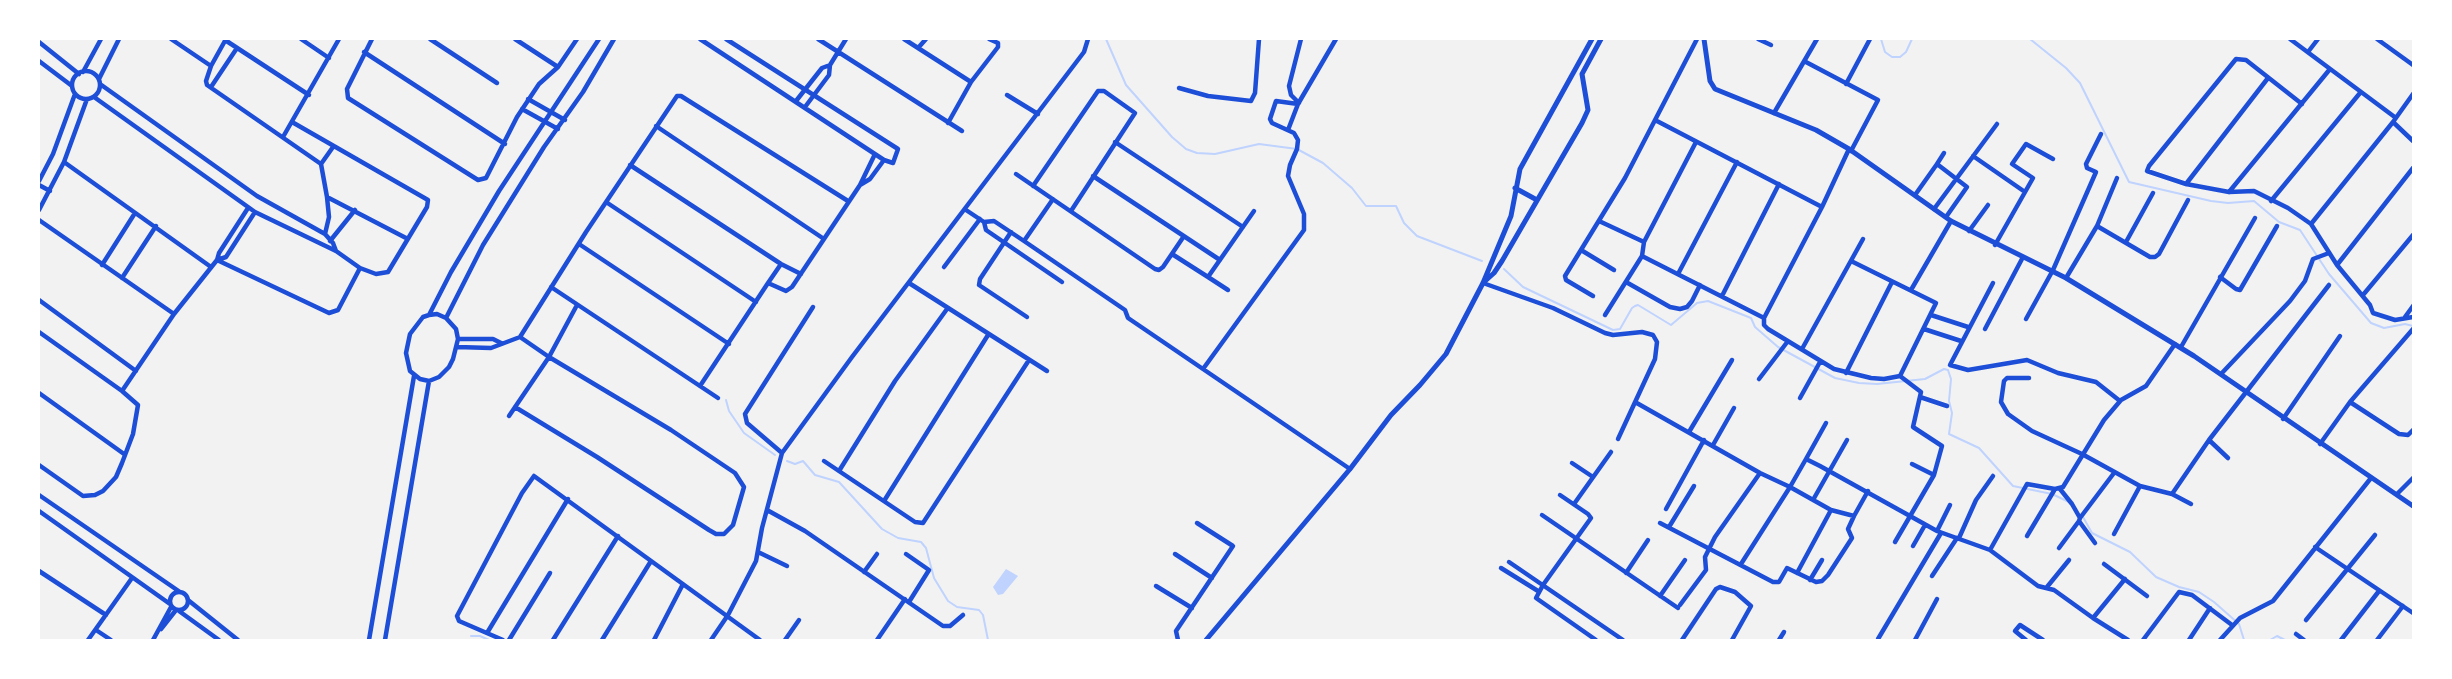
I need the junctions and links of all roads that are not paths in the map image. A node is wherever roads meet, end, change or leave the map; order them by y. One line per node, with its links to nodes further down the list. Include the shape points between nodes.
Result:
1 (101, 39): 49 (street)
2 (119, 39): 51 (street)
3 (171, 39): 45 (street)
4 (301, 39): 41 (street)
5 (339, 39): 41 (street)
6 (372, 39): 39 (street)
7 (430, 39): 53 (street)
8 (515, 39): 47 (street)
9 (577, 39): 47 (street)
10 (599, 39): 73 (street)
11 (614, 39): 76 (street)
12 (700, 39): 68 (street)
13 (726, 39): 58 (street)
14 (818, 39): 38 (street)
15 (846, 39): 38 (street)
16 (904, 39): 37 (street)
17 (926, 39): 37 (street)
18 (989, 39): 52 (street, via 999,45)
19 (1088, 39): 75 (street, via 1084,52)
20 (1259, 39): 57 (street, via 1255,93 1251,100 1208,96)
21 (1301, 39): 69 (street, via 1289,86)
22 (1336, 39): 69 (street)
23 (1592, 39): 118 (street, via 1520,169)
24 (1601, 39): 126 (street, via 1582,74 1588,110)
25 (1696, 39): 77 (street)
26 (1704, 39): 74 (street, via 1714,89)
27 (1758, 39): 35 (street)
28 (1817, 39): 43 (street)
29 (1870, 39): 54 (street)
30 (2290, 39): 40 (street)
31 (2318, 39): 40 (street)
32 (2377, 39): 46 (street)
33 (225, 40): 36 (street); 45 (street)
34 (39, 42): 49 (street)
35 (1771, 45)
36 (237, 48): 56 (street); 62 (street)
37 (918, 48): 52 (street)
38 (838, 51): 44 (street); 81 (street)
39 (364, 52): 92 (street); 92 (street, via 346,93 357,104 478,180 486,178)
40 (2308, 52): 48 (street)
41 (329, 58): 62 (street)
42 (39, 61): 55 (street)
43 (1804, 61): 54 (street); 74 (street)
44 (830, 65): 58 (street, via 822,68); 64 (street, via 829,75)
45 (212, 66): 56 (street, via 206,81)
46 (2413, 66)
47 (558, 67): 67 (street, via 543,78)
48 (2330, 69): 59 (street); 70 (street)
49 (81, 73): 51 (street, via 93,74); 55 (street)
50 (2268, 78): 70 (street); 115 (street); 115 (street, via 2246,60 2235,60 2147,169)
51 (99, 82): 65 (street); 98 (street)
52 (971, 82): 81 (street)
53 (497, 83)
54 (1846, 84): 94 (street, via 1878,100)
55 (72, 86): 61 (street)
56 (211, 87): 88 (street)
57 (1179, 88)
58 (805, 89): 64 (street); 68 (street)
59 (2360, 93): 78 (street); 129 (street)
60 (2413, 93): 78 (street)
61 (75, 94): 66 (street); 108 (street)
62 (309, 95): 79 (street)
63 (1007, 95): 75 (street)
64 (814, 96): 71 (street); 100 (street, via 898,149 893,163)
65 (94, 97): 66 (street); 107 (street)
66 (87, 99): 101 (street)
67 (528, 99): 72 (street); 73 (street)
68 (796, 101): 71 (street)
69 (1299, 104): 85 (street); 85 (street, via 1278,100 1273,106 1272,123)
70 (2302, 104): 121 (street)
71 (806, 107): 96 (street)
72 (522, 109): 80 (street); 92 (street)
73 (552, 112): 76 (street); 80 (street)
74 (1774, 113): 94 (street, via 1816,130)
75 (1038, 114): 137 (street)
76 (564, 120): 84 (street)
77 (1655, 120): 91 (street); 147 (street)
78 (2395, 120): 89 (street); 149 (street)
79 (292, 122): 88 (street); 93 (street)
80 (545, 122): 84 (street); 215 (street, via 493,201)
81 (948, 123): 86 (street)
82 (1997, 124): 97 (street)
83 (656, 126): 105 (street); 128 (street, via 674,97 681,96); 160 (street)
84 (558, 129): 221 (street, via 483,244)
85 (1288, 130): 245 (street, via 1297,136 1288,176 1304,214 1304,230)
86 (962, 131)
87 (2101, 134): 186 (street, via 2086,164 2096,172)
88 (283, 137): 103 (street)
89 (2413, 141)
90 (1115, 142): 110 (street); 117 (street, via 1135,113 1100,90); 153 (street)
91 (1696, 142): 102 (street); 164 (street)
92 (505, 144)
93 (333, 147): 103 (street); 159 (street, via 426,198 427,207)
94 (1850, 150): 123 (street); 132 (street)
95 (1944, 153): 104 (street)
96 (875, 154): 100 (street); 116 (street)
97 (1973, 156): 111 (street); 120 (street)
98 (203, 157): 107 (street); 138 (street)
99 (2053, 159): 120 (street, via 2026,144 2012,164 2033,178)
100 (884, 160): 116 (street, via 870,179)
101 (64, 162): 119 (street); 142 (street)
102 (1737, 162): 114 (street); 188 (street)
103 (321, 164): 124 (street)
104 (1937, 164): 111 (street); 123 (street)
105 (630, 165): 130 (street); 179 (street)
106 (2413, 168): 181 (street)
107 (195, 170): 133 (street)
108 (41, 171): 113 (street)
109 (1016, 174): 117 (street)
110 (1094, 176): 139 (street); 158 (street)
111 (1955, 178): 134 (street); 144 (street, via 1967,188)
112 (2117, 178): 151 (street)
113 (39, 183): 119 (street)
114 (1779, 184): 132 (street); 207 (street)
115 (2186, 184): 121 (street)
116 (860, 185): 128 (street)
117 (1033, 186): 125 (street)
118 (1515, 188): 126 (street); 199 (street, via 1513,209)
119 (50, 191): 135 (street)
120 (2025, 192): 168 (street)
121 (2229, 192): 129 (street, via 2254,191)
122 (2153, 193): 165 (street)
123 (1915, 195): 134 (street)
124 (327, 197): 136 (street); 156 (street, via 329,217)
125 (1053, 199): 139 (street); 163 (street)
126 (1537, 200): 199 (street, via 1494,273)
127 (2188, 200): 165 (street, via 2158,255 2150,257)
128 (848, 201): 160 (street)
129 (2271, 201): 149 (street)
130 (606, 202): 167 (street); 209 (street)
131 (1988, 205): 154 (street)
132 (1822, 207): 222 (street)
133 (248, 208): 141 (street); 176 (street)
134 (1934, 209): 144 (street)
135 (39, 210)
136 (355, 210): 159 (street); 162 (street)
137 (966, 210): 146 (street); 197 (street)
138 (284, 211): 148 (street); 156 (street)
139 (1071, 211): 173 (street, via 1155,269 1161,269)
140 (1254, 211): 153 (street)
141 (255, 212): 148 (street); 176 (street, via 226,257)
142 (135, 213): 150 (street); 180 (street)
143 (2255, 218): 192 (street)
144 (1949, 219): 154 (street); 204 (street)
145 (39, 220): 180 (street)
146 (982, 221): 155 (street, via 994,221); 166 (street, via 986,230); 183 (street)
147 (1599, 221): 164 (street); 170 (street)
148 (276, 222): 169 (street)
149 (2311, 224): 172 (street)
150 (156, 226): 182 (street); 190 (street)
151 (2097, 226): 165 (street); 191 (street)
152 (2277, 226): 192 (street, via 2240,290)
153 (1243, 227): 177 (street)
154 (1969, 231): 168 (street)
155 (1011, 232): 163 (street); 166 (street)
156 (325, 234): 162 (street)
157 (2413, 235): 205 (street)
158 (1184, 236): 173 (street); 177 (street)
159 (406, 238): 184 (street, via 388,272 376,274)
160 (824, 239): 187 (street)
161 (1863, 239): 178 (street)
162 (331, 241): 169 (street); 171 (street)
163 (1024, 241): 245 (street)
164 (1644, 242): 174 (street)
165 (2126, 242)
166 (1004, 243): 193 (street); 218 (street, via 979,285)
167 (579, 244): 202 (street); 236 (street)
168 (1995, 245): 175 (street)
169 (327, 249): 171 (street)
170 (1581, 250): 185 (street); 206 (street, via 1565,278)
171 (336, 251): 184 (street)
172 (2330, 253): 181 (street); 249 (street, via 2313,259 2290,301)
173 (1172, 254): 189 (street)
174 (1642, 256): 188 (street); 194 (street)
175 (2023, 257): 186 (street); 226 (street)
176 (217, 260): 182 (street); 184 (street, via 329,313 338,310)
177 (1220, 260): 189 (street)
178 (1851, 261): 195 (street); 240 (street)
179 (781, 264): 187 (street); 196 (street)
180 (102, 265): 190 (street)
181 (2337, 265): 205 (street)
182 (211, 267): 214 (street)
183 (945, 267)
184 (360, 268)
185 (1614, 270)
186 (2053, 270): 191 (street); 223 (street)
187 (801, 274): 196 (street, via 790,290)
188 (1678, 274): 200 (street)
189 (1208, 277): 203 (street)
190 (122, 278): 214 (street)
191 (2066, 278): 237 (street)
192 (2220, 278): 238 (street)
193 (1062, 282)
194 (1626, 282): 200 (street, via 1680,309 1687,307); 216 (street)
195 (1892, 282): 204 (street); 248 (street)
196 (768, 283): 209 (street)
197 (909, 283): 213 (street); 281 (street)
198 (1993, 283): 224 (street)
199 (1483, 284): 263 (street, via 1553,308 1605,333 1653,335 1657,342 1655,359); 289 (street, via 1446,354 1391,415)
200 (1700, 285): 207 (street)
201 (2329, 285): 258 (street)
202 (551, 287): 210 (street); 231 (street)
203 (1228, 290)
204 (1911, 290): 217 (street, via 1936,302)
205 (2363, 295): 219 (street, via 2373,313 2395,320)
206 (1593, 296)
207 (1722, 296): 222 (street)
208 (39, 300): 246 (street)
209 (756, 302): 236 (street)
210 (577, 305): 241 (street); 255 (street)
211 (2413, 306): 219 (street)
212 (813, 307): 281 (street, via 745,414 747,423)
213 (947, 309): 229 (street); 291 (street)
214 (174, 314): 246 (street)
215 (429, 315): 221 (street); 250 (street, via 416,325 407,344 408,364)
216 (1605, 315)
217 (1931, 315): 224 (street); 225 (street)
218 (1027, 317)
219 (2405, 317): 220 (street)
220 (2413, 317)
221 (446, 318): 232 (street, via 456,329)
222 (1764, 318): 233 (street, via 1768,329)
223 (2026, 320)
224 (1968, 327): 234 (street)
225 (1924, 329): 234 (street); 251 (street)
226 (1985, 329)
227 (2413, 329): 264 (street)
228 (39, 332): 256 (street)
229 (988, 335): 242 (street); 310 (street)
230 (2340, 336): 269 (street)
231 (520, 337): 235 (street); 241 (street)
232 (458, 339): 235 (street, via 493,339); 239 (street)
233 (1788, 341): 240 (street); 253 (street)
234 (1961, 341): 262 (street, via 1950,362 1952,366 1974,369 2027,360 2096,382)
235 (501, 343): 239 (street, via 491,348)
236 (729, 344): 255 (street)
237 (2175, 344): 238 (street); 262 (street, via 2146,386)
238 (2181, 347): 249 (street)
239 (457, 348): 254 (street, via 449,367)
240 (1802, 350): 244 (street)
241 (549, 357): 266 (street); 266 (street, via 671,430 740,477 744,486 730,529 720,535 709,530)
242 (1029, 360): 247 (street); 310 (street, via 926,521 915,522)
243 (1732, 360): 272 (street)
244 (1819, 363): 248 (street); 261 (street)
245 (1203, 369): 289 (street)
246 (136, 371): 256 (street)
247 (1047, 371)
248 (1846, 373): 251 (street, via 1884,379)
249 (2222, 374): 258 (street)
250 (414, 376): 254 (street); 386 (street)
251 (1901, 376): 259 (street, via 1921,390)
252 (2030, 378): 282 (street, via 2005,379 2001,402 2004,408 2023,426)
253 (1759, 379)
254 (429, 381): 388 (street)
255 (700, 386): 260 (street)
256 (122, 391): 280 (street, via 138,405 133,434)
257 (39, 393): 280 (street)
258 (2247, 393): 269 (street); 276 (street)
259 (1920, 397): 265 (street); 294 (street, via 1912,426 1941,445)
260 (718, 398)
261 (1800, 398)
262 (2121, 400): 282 (street)
263 (1635, 402): 272 (street); 273 (street)
264 (2350, 402): 271 (street, via 2400,434 2408,435); 277 (street)
265 (1947, 406)
266 (515, 407): 268 (street)
267 (1734, 408): 278 (street)
268 (509, 416)
269 (2283, 418): 277 (street)
270 (1826, 423): 284 (street)
271 (2413, 430)
272 (1689, 432): 274 (street)
273 (1618, 439)
274 (1704, 440): 278 (street); 315 (street)
275 (1847, 440): 290 (street)
276 (2209, 440): 283 (street); 304 (street)
277 (2320, 444): 297 (street)
278 (1713, 445): 292 (street)
279 (1611, 452): 296 (street)
280 (124, 453): 288 (street, via 108,488 89,496 76,493)
281 (783, 453): 316 (street)
282 (2082, 454): 293 (street); 302 (street, via 2063,487)
283 (2228, 458)
284 (1806, 459): 290 (street); 301 (street)
285 (824, 461): 291 (street)
286 (1572, 463): 296 (street)
287 (1912, 464): 294 (street)
288 (39, 465)
289 (1350, 469): 420 (street)
290 (1830, 470): 303 (street); 309 (street)
291 (840, 471): 310 (street)
292 (1760, 473): 301 (street); 339 (street)
293 (2114, 473): 300 (street); 322 (street)
294 (1934, 475): 321 (street)
295 (1993, 476): 333 (street, via 1976,500)
296 (1593, 477): 311 (street)
297 (2371, 478): 305 (street); 338 (street)
298 (2413, 478): 305 (street)
299 (1694, 486): 326 (street)
300 (2140, 486): 304 (street); 328 (street)
301 (1790, 487): 309 (street); 351 (street)
302 (2056, 490): 322 (street); 331 (street); 341 (street, via 2031,483 2024,488)
303 (1868, 491): 320 (street); 321 (street)
304 (2172, 494): 312 (street)
305 (2397, 494): 314 (street)
306 (39, 495): 371 (street)
307 (1560, 495): 311 (street)
308 (568, 499): 330 (street); 396 (street); 396 (street, via 534,476 517,502 457,616 459,621)
309 (1813, 500): 317 (street)
310 (884, 501)
311 (1574, 504): 332 (street, via 1591,518)
312 (2191, 504)
313 (1950, 505): 327 (street)
314 (2413, 506)
315 (1666, 509)
316 (767, 510): 345 (street); 357 (street)
317 (1831, 510): 320 (street); 360 (street)
318 (39, 511): 362 (street)
319 (1542, 515): 332 (street)
320 (1854, 516): 365 (street, via 1848,529 1852,538 1828,575 1819,582)
321 (1910, 518): 325 (street); 335 (street)
322 (2081, 518): 336 (street); 340 (street)
323 (1197, 523): 363 (street, via 1233,546)
324 (1660, 523): 326 (street)
325 (1925, 525): 327 (street); 337 (street)
326 (1669, 528): 339 (street)
327 (1939, 532): 333 (street); 400 (street)
328 (2114, 534)
329 (2374, 535): 355 (street)
330 (618, 536): 349 (street); 412 (street)
331 (2027, 536)
332 (1576, 538): 359 (street); 367 (street)
333 (1958, 538): 341 (street); 361 (street)
334 (1648, 540): 359 (street)
335 (1895, 542)
336 (2095, 543)
337 (1913, 546)
338 (2315, 547): 355 (street); 392 (street, via 2273,601)
339 (1709, 548): 351 (street); 373 (street, via 1706,570 1679,606)
340 (2059, 548)
341 (1990, 550): 369 (street, via 2038,586)
342 (877, 554): 357 (street)
343 (906, 554): 377 (street, via 929,570)
344 (1175, 554): 363 (street)
345 (757, 557): 353 (street); 384 (street)
346 (1685, 560): 373 (street)
347 (1822, 560): 365 (street)
348 (2069, 560): 369 (street)
349 (651, 561): 366 (street); 413 (street)
350 (1509, 562): 367 (street)
351 (1741, 564): 360 (street, via 1776,583 1787,568)
352 (2104, 564): 364 (street)
353 (787, 567)
354 (1501, 568): 372 (street)
355 (2346, 570): 370 (street); 391 (street)
356 (39, 571): 383 (street)
357 (864, 572): 377 (street)
358 (550, 573): 411 (street)
359 (1626, 573): 373 (street)
360 (1797, 573): 365 (street)
361 (1932, 576)
362 (132, 578): 379 (street); 383 (street)
363 (1212, 578): 380 (street)
364 (2125, 579): 374 (street); 387 (street)
365 (1810, 580)
366 (683, 584): 384 (street); 414 (street)
367 (1543, 585): 372 (street); 390 (street)
368 (1156, 586): 380 (street)
369 (2047, 587): 387 (street)
370 (2379, 591): 378 (street); 433 (street)
371 (180, 592): 376 (street); 379 (street, via 171,596)
372 (1536, 595): 394 (street)
373 (1660, 596)
374 (2147, 596)
375 (1937, 599): 399 (street)
376 (188, 600): 379 (street, via 185,609); 397 (street)
377 (907, 601): 385 (street, via 946,626); 418 (street)
378 (2403, 606): 382 (street); 434 (street)
379 (174, 608): 404 (street); 405 (street)
380 (1192, 608): 419 (street, via 1176,631)
381 (2210, 608): 392 (street); 429 (street, via 2192,595 2179,592); 430 (street)
382 (2413, 613)
383 (106, 615): 393 (street)
384 (728, 615): 415 (street); 416 (street)
385 (963, 615)
386 (374, 617): 388 (street); 408 (street)
387 (2093, 618): 428 (street)
388 (387, 620): 409 (street)
389 (799, 620): 417 (street)
390 (1593, 620): 394 (street); 422 (street)
391 (2306, 620)
392 (2232, 624): 431 (street)
393 (96, 630): 402 (street); 403 (street)
394 (1584, 632): 421 (street)
395 (1784, 632): 425 (street)
396 (488, 633): 410 (street)
397 (229, 634): 406 (street); 407 (street)
398 (2296, 634): 432 (street)
399 (1916, 638): 426 (street)
400 (1878, 639)
401 (2041, 639): 427 (street, via 2020,625 2015,631)
402 (88, 640)
403 (111, 640)
404 (153, 640)
405 (219, 640)
406 (225, 640)
407 (238, 640)
408 (369, 640)
409 (385, 640)
410 (503, 640)
411 (509, 640)
412 (553, 640)
413 (602, 640)
414 (654, 640)
415 (711, 640)
416 (760, 640)
417 (785, 640)
418 (877, 640)
419 (1178, 640)
420 (1206, 640)
421 (1596, 640)
422 (1623, 640)
423 (1682, 640): 424 (street, via 1720,587 1735,592 1751,606)
424 (1732, 640)
425 (1779, 640)
426 (1925, 640)
427 (2026, 640)
428 (2128, 640)
429 (2143, 640)
430 (2189, 640)
431 (2220, 640)
432 (2304, 640)
433 (2342, 640)
434 (2377, 640)

